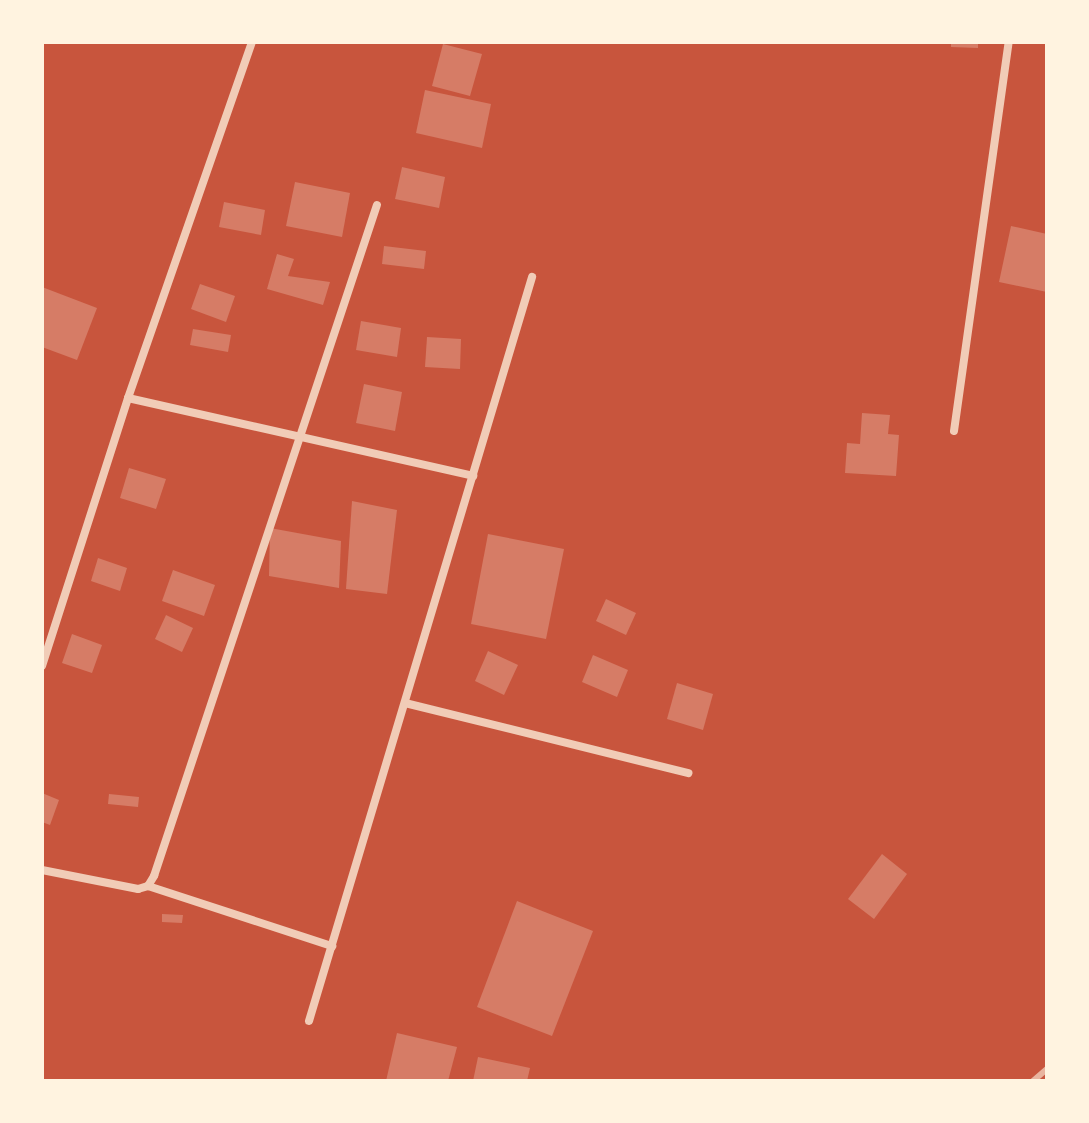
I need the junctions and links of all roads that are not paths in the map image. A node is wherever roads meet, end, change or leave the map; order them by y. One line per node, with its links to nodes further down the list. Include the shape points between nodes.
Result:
1 (252, 42): 5 (street)
2 (1009, 42): 6 (street)
3 (377, 205): 7 (street)
4 (532, 277): 8 (street)
5 (128, 398): 7 (street); 9 (street)
6 (954, 431)
7 (300, 439): 8 (street); 13 (street)
8 (473, 476): 10 (street)
9 (42, 666)
10 (405, 703): 11 (street); 14 (street)
11 (688, 773)
12 (42, 870): 13 (street, via 138,889)
13 (148, 886): 14 (street)
14 (332, 946): 15 (street)
15 (309, 1021)

